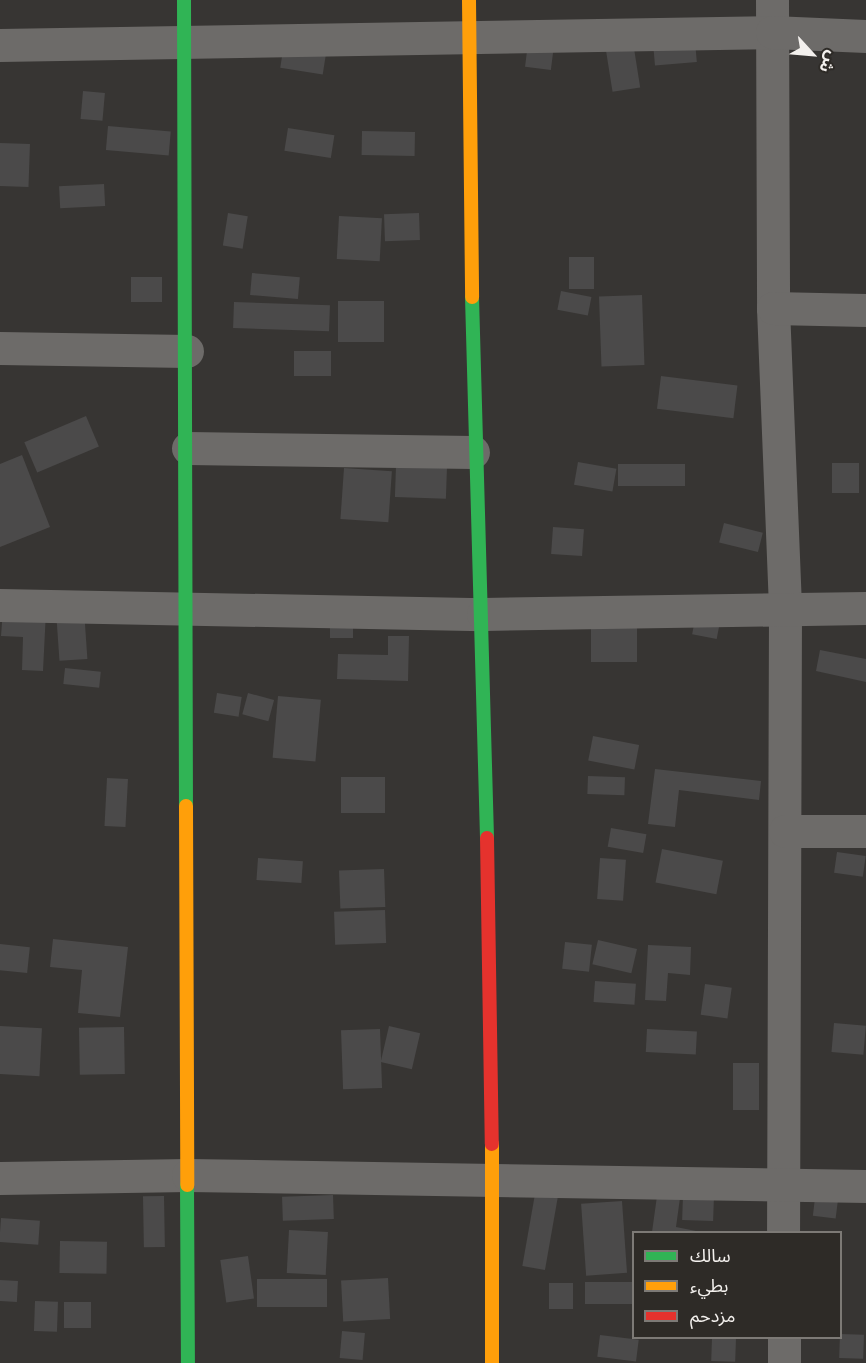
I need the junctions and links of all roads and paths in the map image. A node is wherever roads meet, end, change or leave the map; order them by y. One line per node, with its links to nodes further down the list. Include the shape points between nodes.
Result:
1 (184, 0): 7 (street)
2 (469, 0): 5 (street)
3 (772, 16): 4 (street); 5 (street); 8 (street)
4 (866, 36)
5 (468, 37): 7 (street); 13 (street)
6 (0, 45): 7 (street)
7 (184, 45): 11 (street)
8 (773, 308): 9 (street); 17 (street)
9 (866, 310)
10 (0, 348): 11 (street)
11 (187, 351): 12 (street)
12 (188, 448): 13 (street); 15 (street)
13 (473, 452): 18 (street)
14 (0, 605): 15 (street)
15 (189, 607): 18 (street); 21 (street)
16 (866, 608): 17 (street)
17 (785, 612): 18 (street); 19 (street)
18 (483, 614): 23 (street)
19 (785, 831): 20 (street); 24 (street)
20 (866, 831)
21 (188, 1175): 22 (street); 23 (street); 28 (street)
22 (0, 1178)
23 (493, 1183): 24 (street); 29 (street)
24 (783, 1184): 25 (street); 26 (street)
25 (866, 1186)
26 (783, 1231)
27 (784, 1339): 30 (street)
28 (188, 1363)
29 (492, 1363)
30 (784, 1363)

